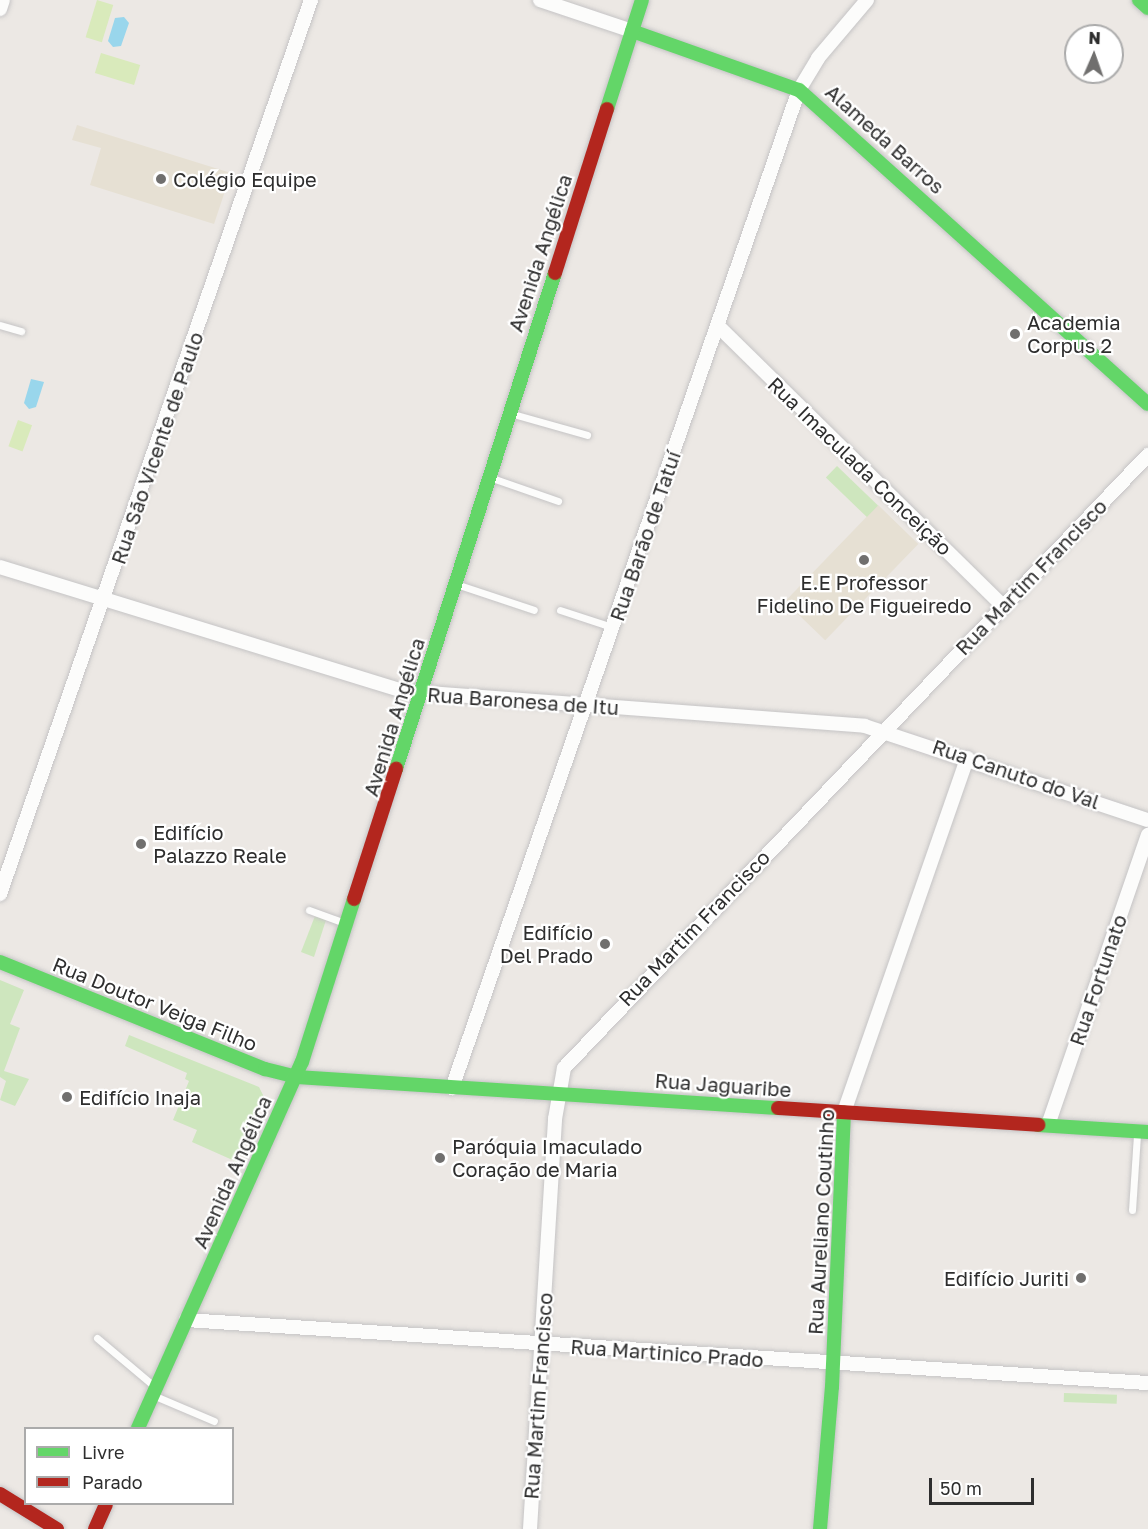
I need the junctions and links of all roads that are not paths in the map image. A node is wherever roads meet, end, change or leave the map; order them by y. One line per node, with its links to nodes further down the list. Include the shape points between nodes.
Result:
1 (3, 0): 8 (street)
2 (310, 0): 22 (street, Rua São Vicente de Paulo)
3 (540, 0): 9 (street, Alameda Barros)
4 (642, 0): 9 (street, Avenida Angélica)
5 (867, 0): 10 (street, Rua Barão de Tatuí, via 818,58)
6 (1139, 0): 7 (street)
7 (1148, 8)
8 (0, 9)
9 (632, 31): 10 (street, Alameda Barros); 15 (street, Avenida Angélica)
10 (799, 90): 12 (street, Rua Barão de Tatuí); 14 (street, Alameda Barros)
11 (0, 325): 13 (lane)
12 (718, 326): 23 (street, Rua Imaculada Conceição); 26 (street, Rua Barão de Tatuí)
13 (21, 331)
14 (1148, 404)
15 (510, 414): 16 (lane); 18 (street, Avenida Angélica)
16 (587, 435)
17 (1148, 455): 23 (street, Rua Martim Francisco)
18 (490, 477): 19 (lane); 21 (street, Avenida Angélica)
19 (558, 501)
20 (0, 567): 22 (street, Rua Baronesa de Itu)
21 (456, 584): 24 (lane); 27 (street, Avenida Angélica)
22 (105, 600): 27 (street, Rua Baronesa de Itu, via 378,686); 33 (street, Rua São Vicente de Paulo)
23 (1003, 606): 29 (street, Rua Martim Francisco)
24 (534, 610)
25 (560, 610): 26 (lane)
26 (612, 627): 28 (street, Rua Barão de Tatuí)
27 (421, 694): 28 (street, Rua Baronesa de Itu); 35 (street, Avenida Angélica)
28 (585, 706): 29 (street, Rua Baronesa de Itu); 38 (street, Rua Barão de Tatuí)
29 (883, 730): 30 (street, Rua Canuto do Val); 39 (street, Rua Martim Francisco, via 571,1057)
30 (968, 758): 31 (street, Rua Canuto do Val); 40 (street, Rua Aureliano Coutinho)
31 (1148, 820)
32 (1148, 835): 41 (street, Rua Fortunato)
33 (0, 894)
34 (309, 910): 35 (lane)
35 (349, 925): 37 (street, Avenida Angélica)
36 (0, 962): 37 (street, Rua Doutor Veiga Filho, via 265,1069)
37 (296, 1077): 38 (street, Rua Jaguaribe); 44 (street, Avenida Angélica)
38 (452, 1088): 39 (street, Rua Jaguaribe)
39 (556, 1094): 40 (street, Rua Jaguaribe); 46 (street, Rua Martim Francisco)
40 (844, 1112): 41 (street, Rua Jaguaribe); 47 (street, Rua Aureliano Coutinho)
41 (1048, 1125): 42 (street, Rua Jaguaribe)
42 (1143, 1132): 43 (lane)
43 (1132, 1210)
44 (186, 1320): 46 (street, Rua Martinico Prado); 49 (street, Avenida Angélica)
45 (97, 1338): 49 (lane)
46 (542, 1346): 47 (street, Rua Martinico Prado); 56 (street, Rua Martim Francisco)
47 (833, 1364): 48 (street, Rua Martinico Prado); 57 (street, Rua Aureliano Coutinho)
48 (1148, 1383)
49 (154, 1391): 50 (lane); 51 (street, Avenida Angélica)
50 (214, 1421)
51 (138, 1427)
52 (0, 1494): 54 (street)
53 (105, 1505): 55 (street)
54 (57, 1529)
55 (95, 1529)
56 (530, 1529)
57 (820, 1529)

